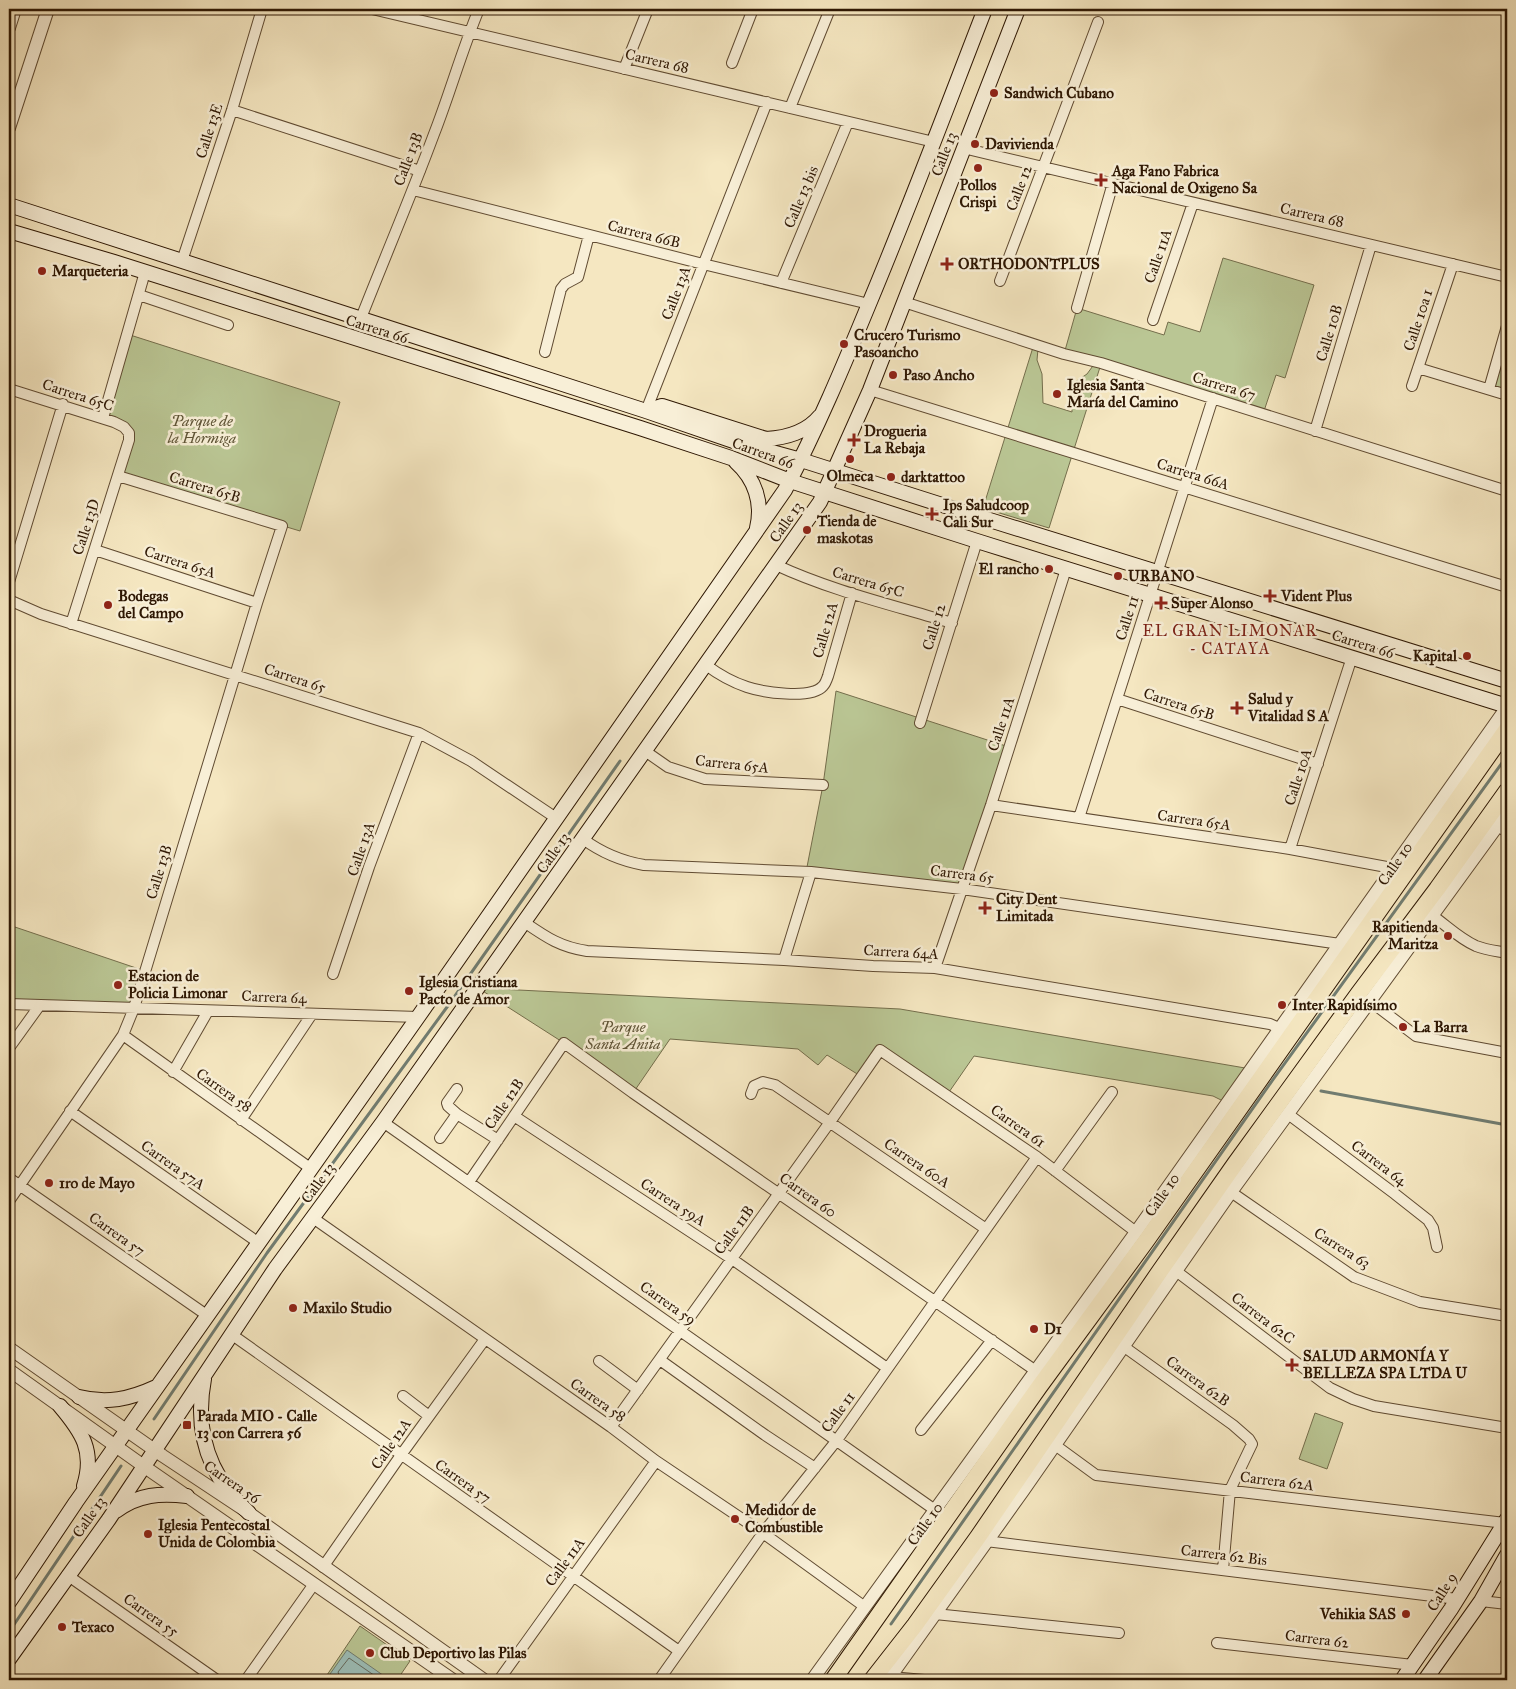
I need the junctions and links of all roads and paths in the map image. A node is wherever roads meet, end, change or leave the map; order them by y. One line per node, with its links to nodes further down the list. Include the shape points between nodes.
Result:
1 (15, 9): 12 (street)
2 (48, 9): 20 (street)
3 (262, 9): 18 (street, Calle 13E)
4 (372, 9): 13 (street, Carrera 68)
5 (480, 9): 13 (street, Calle 13B)
6 (648, 9): 15 (street)
7 (753, 9): 14 (street)
8 (830, 9): 17 (street)
9 (985, 9): 21 (main road, Calle 13)
10 (1018, 9): 22 (main road, Calle 13)
11 (1098, 22): 23 (street, Calle 12)
12 (9, 28)
13 (470, 32): 15 (street, Carrera 68); 24 (street, Calle 13B)
14 (732, 63)
15 (624, 69): 16 (street, Carrera 68)
16 (767, 102): 17 (street, Carrera 68); 39 (street, Calle 13A)
17 (790, 108): 19 (street, Carrera 68)
18 (232, 110): 24 (street); 37 (street, Calle 13E)
19 (848, 122): 21 (street, Carrera 68); 44 (street, Calle 13 bis)
20 (9, 128)
21 (934, 142): 48 (main road, Calle 13)
22 (963, 148): 23 (street, Carrera 68); 47 (main road, Calle 13)
23 (1043, 167): 25 (street, Carrera 68); 43 (street, Calle 12)
24 (420, 172): 26 (street, Calle 13B)
25 (1113, 183): 28 (street, Carrera 68); 50 (street)
26 (413, 190): 33 (street, Carrera 66B); 51 (street, Calle 13B)
27 (9, 195): 30 (main road, via 24,209)
28 (1193, 203): 36 (street, Carrera 68); 52 (street, Calle 11A)
29 (9, 206): 30 (main road, Carrera 66)
30 (34, 213): 35 (main road, Carrera 66)
31 (9, 230): 32 (main road, Carrera 66)
32 (24, 234): 34 (main road); 38 (main road, Carrera 66)
33 (589, 235): 39 (street, Carrera 66B); 55 (street, via 578,277 561,289)
34 (9, 236)
35 (121, 241): 37 (main road, Carrera 66); 38 (main road, via 112,250)
36 (1371, 245): 40 (street, Carrera 68); 69 (street, Calle 10B)
37 (182, 261): 45 (main road, Carrera 66)
38 (114, 262): 41 (main road, Carrera 66)
39 (703, 264): 44 (street, Carrera 66B); 67 (street, Calle 13A)
40 (1453, 264): 42 (street, Carrera 68); 57 (street, Calle 10a 1)
41 (145, 272): 46 (street); 49 (main road, Carrera 66)
42 (1507, 277)
43 (1000, 281)
44 (781, 283): 48 (street, Carrera 66B)
45 (261, 286): 49 (main road); 51 (main road, Carrera 66)
46 (138, 295): 53 (street); 68 (street)
47 (904, 302): 62 (main road, Calle 13); 64 (street, Carrera 67)
48 (869, 304): 66 (main road, Calle 13)
49 (254, 307): 58 (main road, Carrera 66)
50 (1077, 308)
51 (361, 318): 56 (main road, Carrera 66)
52 (1153, 320)
53 (228, 325)
54 (1507, 326): 61 (street)
55 (546, 352)
56 (494, 361): 58 (main road); 67 (main road, Carrera 66)
57 (1418, 368): 59 (street, Calle 10a 1); 61 (street)
58 (488, 380): 71 (main road, Carrera 66)
59 (1412, 386)
60 (9, 388): 65 (street, Carrera 65C)
61 (1489, 389): 63 (street)
62 (870, 390): 73 (main road, Calle 13); 76 (street, Carrera 66A)
63 (1507, 394)
64 (1213, 398): 69 (street, Carrera 67); 76 (street, Calle 11)
65 (63, 404): 68 (street, Carrera 65C); 86 (street)
66 (826, 408): 67 (main road, via 801,430 781,438 766,439 662,406); 72 (main road, Calle 13)
67 (646, 411): 72 (main road, Carrera 66)
68 (103, 418): 70 (street, Carrera 65C, via 124,427 129,433)
69 (1315, 430): 77 (street, Carrera 67)
70 (129, 440): 74 (street, Calle 13D)
71 (731, 458): 75 (main road, Carrera 66); 80 (main road, via 748,475 756,491 759,509)
72 (801, 460): 73 (main road, Carrera 66); 75 (main road, Calle 13)
73 (834, 471): 78 (main road, Calle 13); 85 (main road, Carrera 66)
74 (118, 476): 79 (street, Carrera 65B); 82 (street, Calle 13D)
75 (790, 481): 78 (main road, Carrera 66); 80 (main road, Calle 13)
76 (1184, 487): 85 (street, Calle 11); 87 (street, Carrera 66A)
77 (1507, 490)
78 (824, 492): 81 (main road, Carrera 66); 83 (main road, Calle 13)
79 (282, 526): 91 (street, Calle 13B)
80 (756, 532): 109 (main road, Calle 13)
81 (977, 541): 84 (main road, Carrera 66); 92 (street, Calle 12)
82 (95, 550): 91 (street, Carrera 65A); 93 (street, Calle 13D)
83 (776, 565): 88 (street, Carrera 65C); 95 (main road, Calle 13)
84 (1066, 569): 89 (main road, Carrera 66); 107 (street, Calle 11A)
85 (1158, 572): 89 (street, Calle 11); 97 (main road, Carrera 66)
86 (9, 582)
87 (1507, 587)
88 (852, 593): 92 (street, Carrera 65C); 95 (street, Calle 12A, via 828,676 823,686 814,692 780,693 746,687)
89 (1150, 595): 94 (main road, Carrera 66); 98 (street, Calle 11)
90 (9, 600): 93 (street, Carrera 65)
91 (257, 603): 96 (street, Calle 13B)
92 (952, 623): 100 (street, Calle 12)
93 (71, 624): 96 (street, Carrera 65)
94 (1352, 657): 99 (main road, Carrera 66); 104 (street, Calle 10A)
95 (706, 665): 103 (main road, Calle 13)
96 (235, 675): 102 (street, Carrera 65); 129 (street, Calle 13B)
97 (1507, 680)
98 (1117, 700): 104 (street, Carrera 65B); 110 (street, Calle 11)
99 (1507, 706): 114 (street, Calle 10)
100 (920, 723)
101 (1507, 729): 114 (main road, Calle 10)
102 (419, 733): 109 (street, Carrera 65, via 471,760); 125 (street, Calle 13A)
103 (645, 751): 105 (street, Carrera 65A, via 668,767 705,779); 112 (main road, Calle 13)
104 (1318, 764): 113 (street, Calle 10A)
105 (823, 785)
106 (1507, 791): 118 (main road)
107 (991, 805): 110 (street, Carrera 65A); 117 (street, Calle 11A)
108 (1507, 813): 111 (street)
109 (556, 818): 132 (main road, Calle 13)
110 (1079, 818): 113 (street, Carrera 65A)
111 (1503, 829): 118 (street)
112 (583, 839): 116 (street, Carrera 65, via 607,855 644,866); 120 (main road, Calle 13)
113 (1290, 849): 115 (street, Carrera 65A)
114 (1414, 849): 115 (street, Calle 10); 133 (main road, Calle 10)
115 (1392, 868): 121 (street, Calle 10)
116 (811, 872): 117 (street, Carrera 65); 123 (street)
117 (962, 889): 121 (street, Carrera 65); 124 (street, Calle 11A)
118 (1442, 893): 119 (street); 142 (main road, via 1359,993)
119 (1433, 916): 122 (street, via 1476,946); 126 (street)
120 (524, 922): 123 (street, Carrera 64A, via 558,944 587,951); 149 (main road, Calle 13)
121 (1340, 944): 133 (street, Calle 10)
122 (1507, 953)
123 (784, 960): 124 (street, Carrera 64A)
124 (935, 968): 133 (street, Carrera 64A, via 1270,1024)
125 (333, 974)
126 (1370, 1001): 138 (street, via 1416,1036); 142 (street)
127 (9, 1004): 128 (street, Carrera 64)
128 (40, 1005): 129 (street, Carrera 64); 136 (street)
129 (134, 1008): 130 (street, Carrera 64); 134 (street, Calle 13B)
130 (208, 1010): 131 (street, Carrera 64); 139 (street)
131 (312, 1014): 132 (street, Carrera 64); 148 (street)
132 (418, 1017): 154 (main road, Calle 13)
133 (1281, 1034): 165 (street, Calle 10); 184 (main road, Calle 10, via 1146,1241)
134 (122, 1035): 139 (street, Carrera 58); 144 (street, Calle 13B)
135 (564, 1043): 147 (street, Calle 12B); 160 (street, Carrera 60)
136 (9, 1048)
137 (880, 1050): 150 (street, Calle 11B); 153 (street, Carrera 61)
138 (1507, 1053)
139 (173, 1072): 148 (street, Carrera 58)
140 (457, 1089): 145 (street, via 448,1106)
141 (1112, 1092): 155 (street)
142 (1295, 1093): 146 (street); 163 (main road, via 1235,1164)
143 (750, 1094): 150 (street, Carrera 60A, via 754,1086 763,1082 775,1085)
144 (70, 1112): 158 (street, Calle 13B); 166 (street, Carrera 57A)
145 (457, 1114): 151 (street); 152 (street)
146 (1288, 1114): 159 (street); 167 (street, Carrera 64, via 1428,1220)
147 (514, 1116): 152 (street, Calle 12B); 168 (street, Carrera 59A)
148 (241, 1120): 154 (street, Carrera 58)
149 (383, 1122): 157 (street, Carrera 59); 162 (main road, Calle 13)
150 (830, 1122): 160 (street, Calle 11B); 164 (street, Carrera 60A)
151 (440, 1138)
152 (498, 1140): 157 (street, Calle 12B)
153 (1037, 1157): 155 (street, Carrera 61); 164 (street, Calle 11)
154 (310, 1168): 166 (main road, Calle 13)
155 (1055, 1171): 165 (street, Carrera 61)
156 (9, 1178): 158 (street, Carrera 57)
157 (469, 1182): 173 (street, Carrera 59)
158 (20, 1185): 161 (street, Calle 13B); 171 (street, Carrera 57)
159 (1231, 1192): 163 (street); 172 (street, Carrera 63, via 1354,1277 1420,1302)
160 (779, 1193): 168 (street, Calle 11B); 170 (street, Carrera 60)
161 (9, 1201)
162 (313, 1218): 174 (main road, Calle 13); 175 (street, Carrera 58)
163 (1200, 1225): 169 (street); 187 (main road, via 1160,1271)
164 (986, 1228): 170 (street, Calle 11)
165 (1136, 1232): 184 (street, Calle 10)
166 (259, 1243): 171 (main road, Calle 13)
167 (1437, 1247)
168 (732, 1259): 173 (street, Calle 11B); 181 (street, Carrera 59A)
169 (1176, 1271): 177 (street); 193 (street, Carrera 62C, via 1330,1388 1353,1399 1374,1406)
170 (935, 1301): 176 (street, Carrera 60); 181 (street, Calle 11)
171 (208, 1316): 185 (main road, Calle 13)
172 (1507, 1316)
173 (681, 1331): 179 (street, Calle 11B); 196 (street, Carrera 59)
174 (231, 1334): 183 (main road, Calle 13); 200 (street, Carrera 57)
175 (485, 1339): 191 (street, Calle 12A); 192 (street, Carrera 58)
176 (992, 1340): 184 (street, Carrera 60); 195 (street)
177 (1123, 1346): 187 (street); 204 (street, Carrera 62B, via 1249,1439 1252,1444)
178 (9, 1348): 189 (street, Carrera 56)
179 (660, 1360): 186 (street, Calle 11B); 203 (street)
180 (599, 1361): 186 (street)
181 (888, 1368): 196 (street, Calle 11)
182 (9, 1370): 190 (street)
183 (205, 1375): 199 (main road, Calle 13); 208 (main road, via 200,1413 206,1448 220,1480)
184 (1035, 1379): 207 (street, Calle 10); 224 (main road, Calle 10)
185 (156, 1387): 189 (main road, via 114,1400); 194 (main road, Calle 13)
186 (638, 1390): 192 (street, Calle 11B)
187 (1084, 1394): 198 (street); 225 (main road, via 978,1537)
188 (403, 1396): 191 (street)
189 (79, 1397): 194 (street, Carrera 56)
190 (60, 1406): 197 (street); 206 (main road, via 79,1429 86,1450 86,1479)
191 (429, 1416): 200 (street, Calle 12A)
192 (611, 1427): 201 (street, Carrera 58)
193 (1507, 1428)
194 (126, 1430): 197 (main road, Calle 13); 199 (street, Carrera 56)
195 (921, 1430)
196 (837, 1440): 203 (street, Calle 11); 207 (street, Carrera 59)
197 (116, 1445): 202 (street); 206 (main road, Calle 13)
198 (1055, 1445): 204 (street, Carrera 62A, via 1096,1474); 212 (street)
199 (154, 1450): 202 (main road, Calle 13); 208 (street, Carrera 56)
200 (401, 1455): 214 (street, Calle 12A); 217 (street, Carrera 57)
201 (656, 1461): 211 (street, Carrera 58); 217 (street, Calle 11A)
202 (144, 1466): 205 (street); 209 (main road, Calle 13)
203 (815, 1468): 211 (street, Calle 11)
204 (1230, 1490): 210 (street, Carrera 62A); 215 (street)
205 (187, 1496): 209 (main road, via 163,1494 140,1498 126,1504); 218 (street)
206 (76, 1502): 220 (main road, Calle 13)
207 (935, 1510): 224 (street, Calle 10)
208 (250, 1513): 214 (street, Carrera 56)
209 (109, 1518): 216 (main road, Calle 13)
210 (1506, 1521): 221 (main road, Calle 9)
211 (763, 1533): 224 (street, Carrera 58); 229 (street, Calle 11)
212 (986, 1541): 215 (street, Carrera 62 Bis); 223 (street)
213 (1507, 1555): 219 (main road)
214 (323, 1567): 236 (street, Carrera 56)
215 (1223, 1570): 221 (street, Carrera 62 Bis)
216 (67, 1575): 230 (main road, Calle 13); 233 (street, Carrera 55)
217 (573, 1577): 229 (street, Carrera 57); 237 (street, Calle 11A)
218 (314, 1584): 234 (street); 235 (street)
219 (1480, 1601): 222 (street); 228 (main road)
220 (9, 1602)
221 (1454, 1604): 228 (main road); 231 (main road, Calle 9)
222 (1507, 1604)
223 (935, 1614): 225 (street); 226 (street)
224 (866, 1615): 239 (street, Calle 10); 240 (main road, Calle 10, via 858,1644)
225 (919, 1628): 232 (main road)
226 (1119, 1633)
227 (1218, 1643): 231 (street, Carrera 62)
228 (1450, 1644): 243 (main road)
229 (679, 1651): 238 (street, Calle 11)
230 (9, 1659)
231 (1413, 1664): 242 (main road, Calle 9)
232 (882, 1677): 241 (street)
233 (217, 1680)
234 (246, 1680)
235 (453, 1680)
236 (484, 1680)
237 (499, 1680)
238 (659, 1680)
239 (812, 1680)
240 (833, 1680)
241 (924, 1680)
242 (1402, 1680)
243 (1425, 1680)

